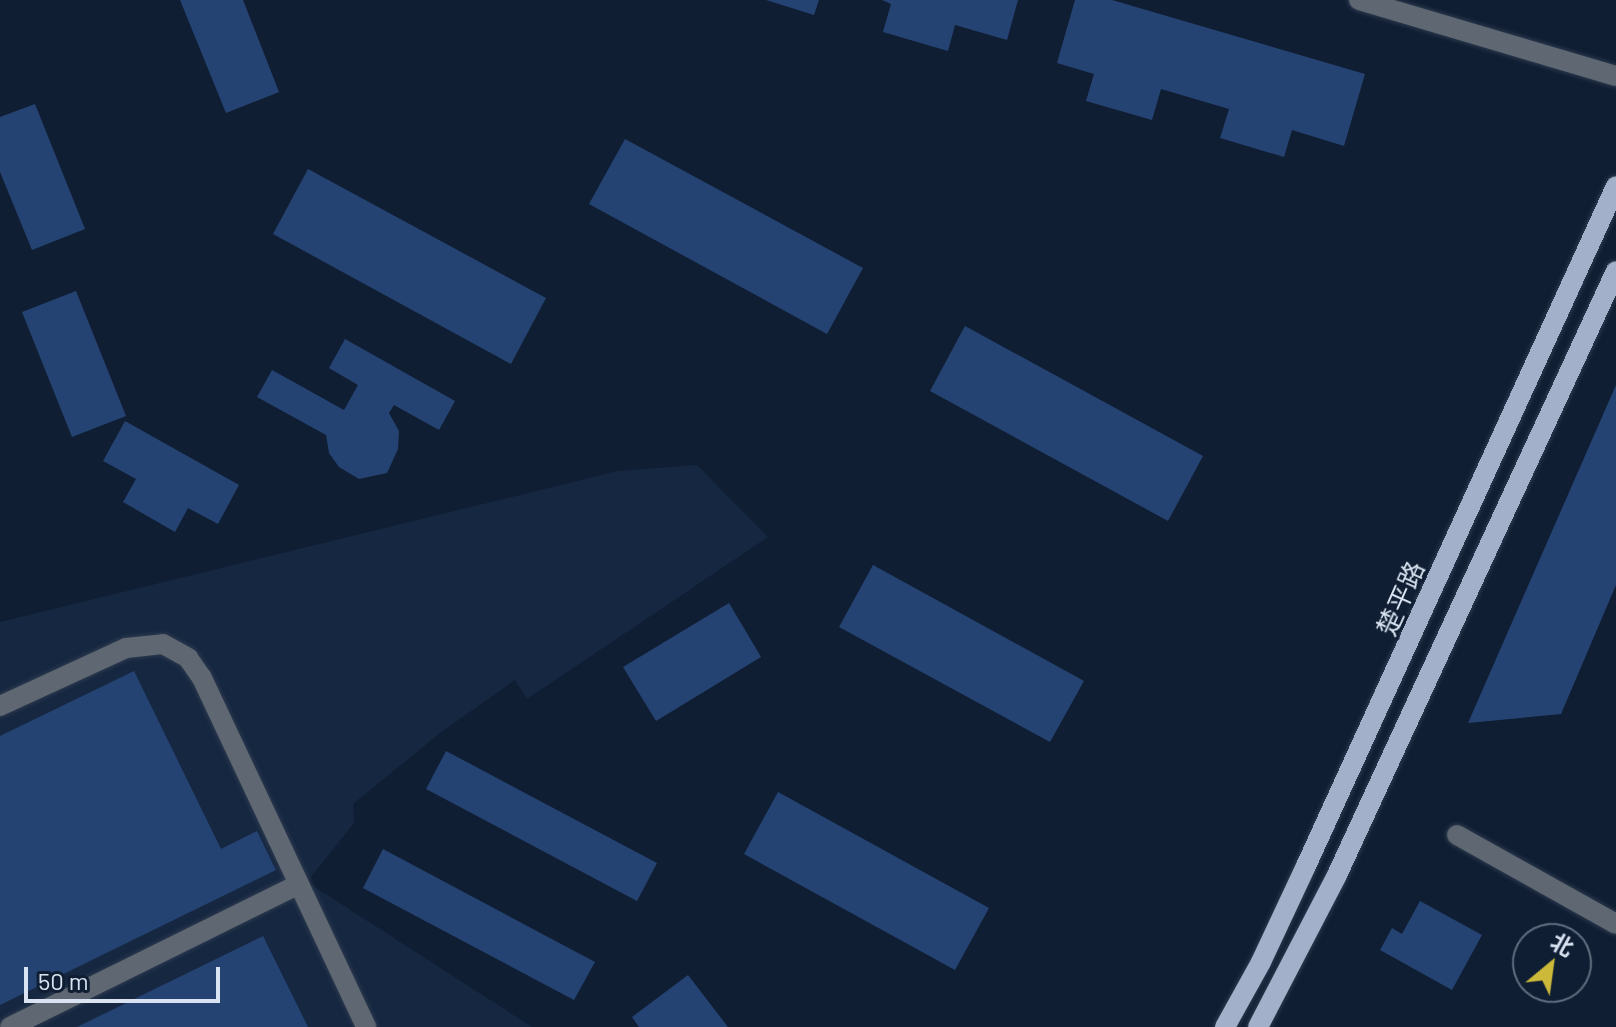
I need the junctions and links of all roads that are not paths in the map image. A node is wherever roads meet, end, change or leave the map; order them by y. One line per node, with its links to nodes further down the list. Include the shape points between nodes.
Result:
1 (1359, 0): 2 (street)
2 (1616, 76)
3 (1616, 186): 11 (main road, 楚平路, via 1318,840)
4 (1616, 271): 12 (main road, via 1337,875)
5 (0, 706): 7 (street, via 126,648 163,644 181,653 202,678)
6 (1457, 835): 8 (street)
7 (299, 884): 9 (street); 10 (street)
8 (1616, 924)
9 (10, 1027)
10 (366, 1027)
11 (1225, 1027)
12 (1258, 1027)

